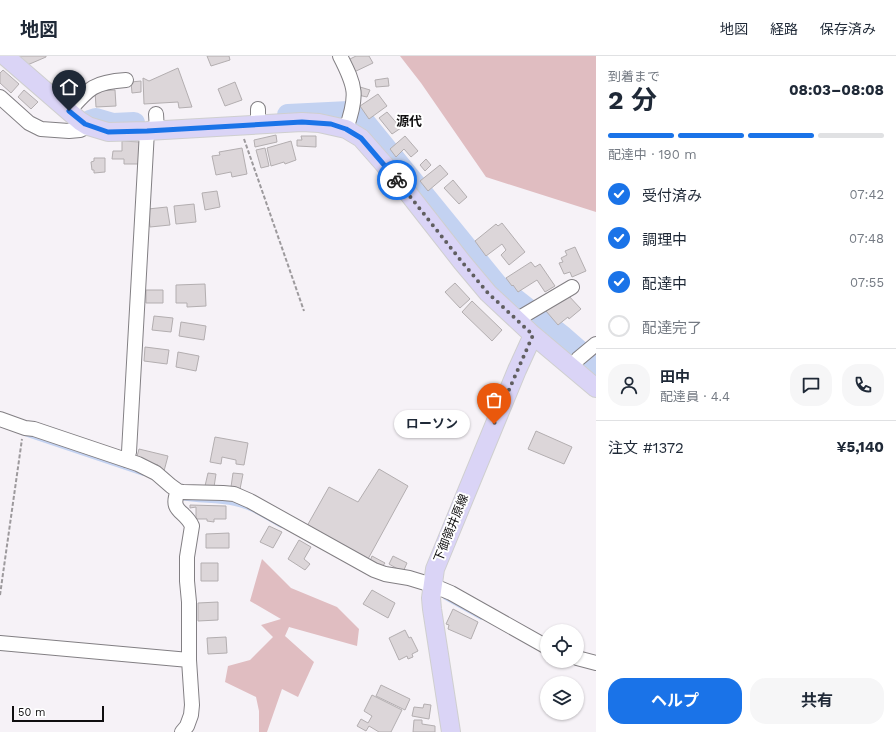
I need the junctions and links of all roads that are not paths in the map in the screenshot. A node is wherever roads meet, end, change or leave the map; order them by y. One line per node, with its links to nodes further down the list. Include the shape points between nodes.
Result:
1 (5, 56): 5 (main road)
2 (340, 56): 8 (street, via 351,78 354,91)
3 (126, 80): 5 (street, via 107,82 94,87)
4 (0, 97): 7 (street, via 29,123 41,129 69,131)
5 (69, 111): 7 (main road)
6 (154, 124): 7 (main road, via 108,132); 8 (main road, via 240,125 258,116); 15 (street, via 129,452)
7 (88, 126)
8 (346, 129): 10 (main road, via 361,138 488,293)
9 (572, 287): 10 (street)
10 (525, 314): 11 (main road)
11 (533, 335): 12 (main road); 17 (main road, 下御領井原線, via 443,547)
12 (584, 355): 13 (main road)
13 (596, 388)
14 (0, 419): 15 (street)
15 (126, 460): 16 (street, via 156,473)
16 (177, 494): 17 (street, via 234,494 374,570); 20 (street, via 176,506 192,526 187,557)
17 (432, 586): 19 (street, via 451,593); 23 (main road, 下御領井原線, via 432,609)
18 (0, 643): 20 (street)
19 (540, 643)
20 (189, 660): 24 (street, via 192,705 189,721)
21 (584, 660): 22 (street)
22 (596, 663)
23 (448, 730)
24 (182, 732)

